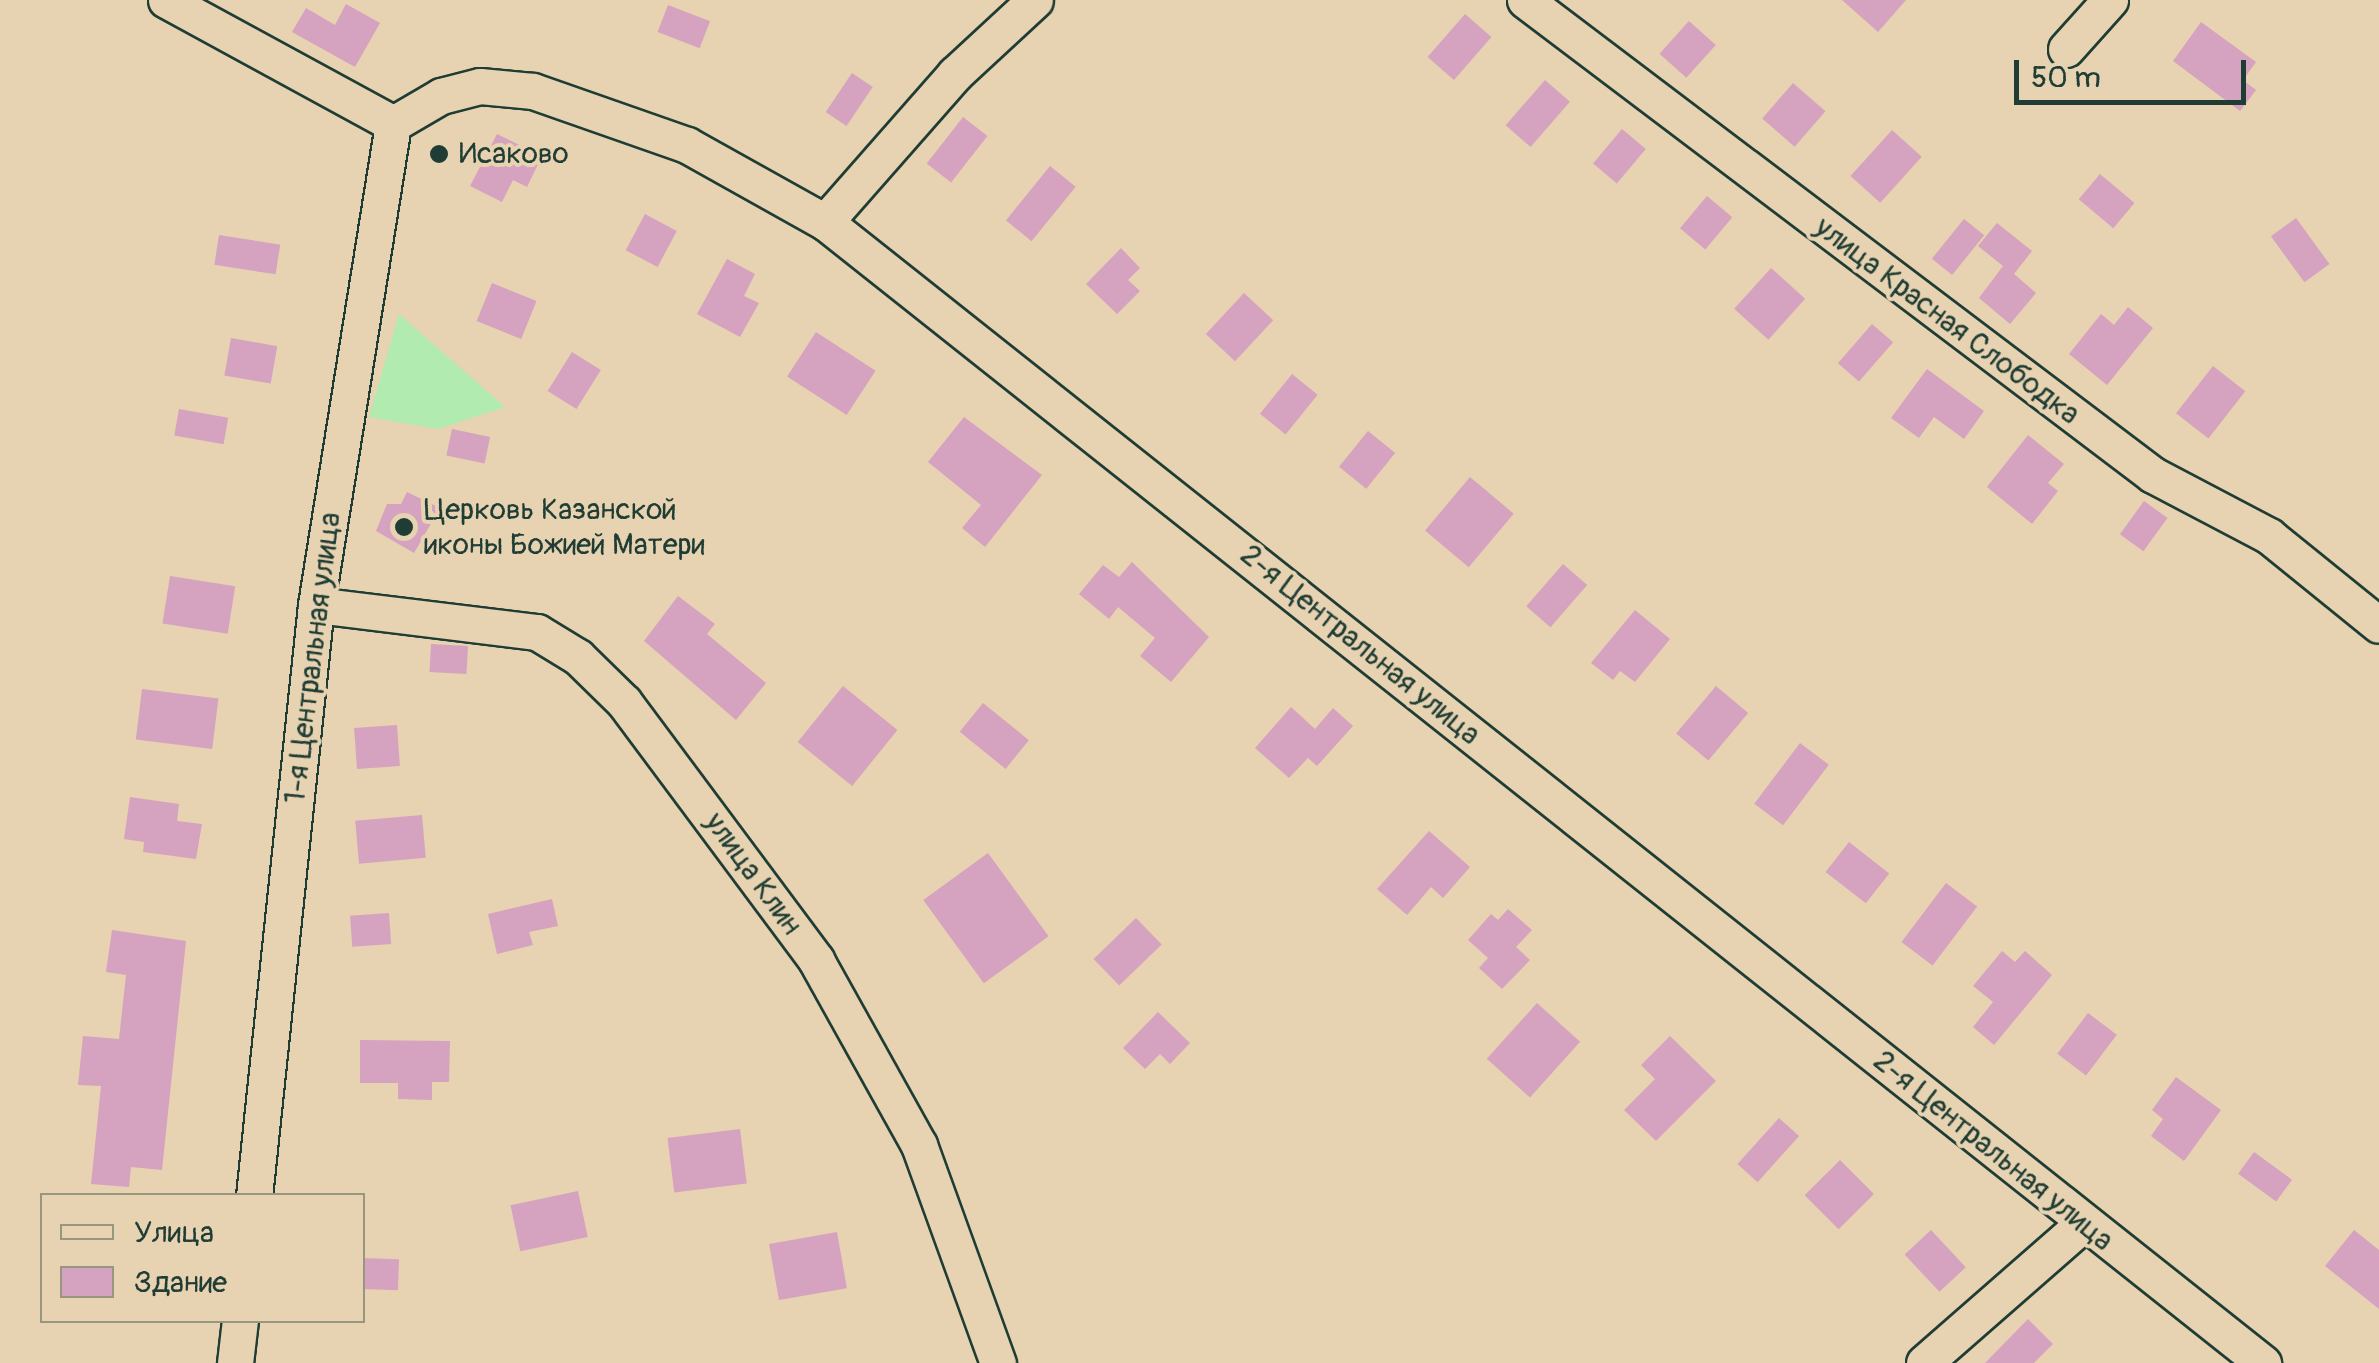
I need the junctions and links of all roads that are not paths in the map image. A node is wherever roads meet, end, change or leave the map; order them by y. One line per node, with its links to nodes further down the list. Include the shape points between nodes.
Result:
1 (166, 0): 6 (street)
2 (1035, 0): 7 (street, via 955,74)
3 (1525, 0): 9 (street, улица Красная Слободка, via 2153,475 2269,536)
4 (2110, 0): 5 (street)
5 (2066, 49)
6 (393, 124): 7 (street, 2-я Центральная улица, via 467,90 533,90 687,145); 8 (street, 1-я Центральная улица)
7 (825, 222): 11 (street, 2-я Центральная улица)
8 (316, 606): 10 (street, 1-я Центральная улица); 14 (street, улица Клин, via 537,632 578,657 624,702 816,960 919,1144)
9 (2379, 625)
10 (254, 1193)
11 (2083, 1224): 15 (street); 16 (street, 2-я Центральная улица)
12 (240, 1323): 13 (street)
13 (235, 1363)
14 (998, 1363)
15 (1924, 1363)
16 (2263, 1363)

